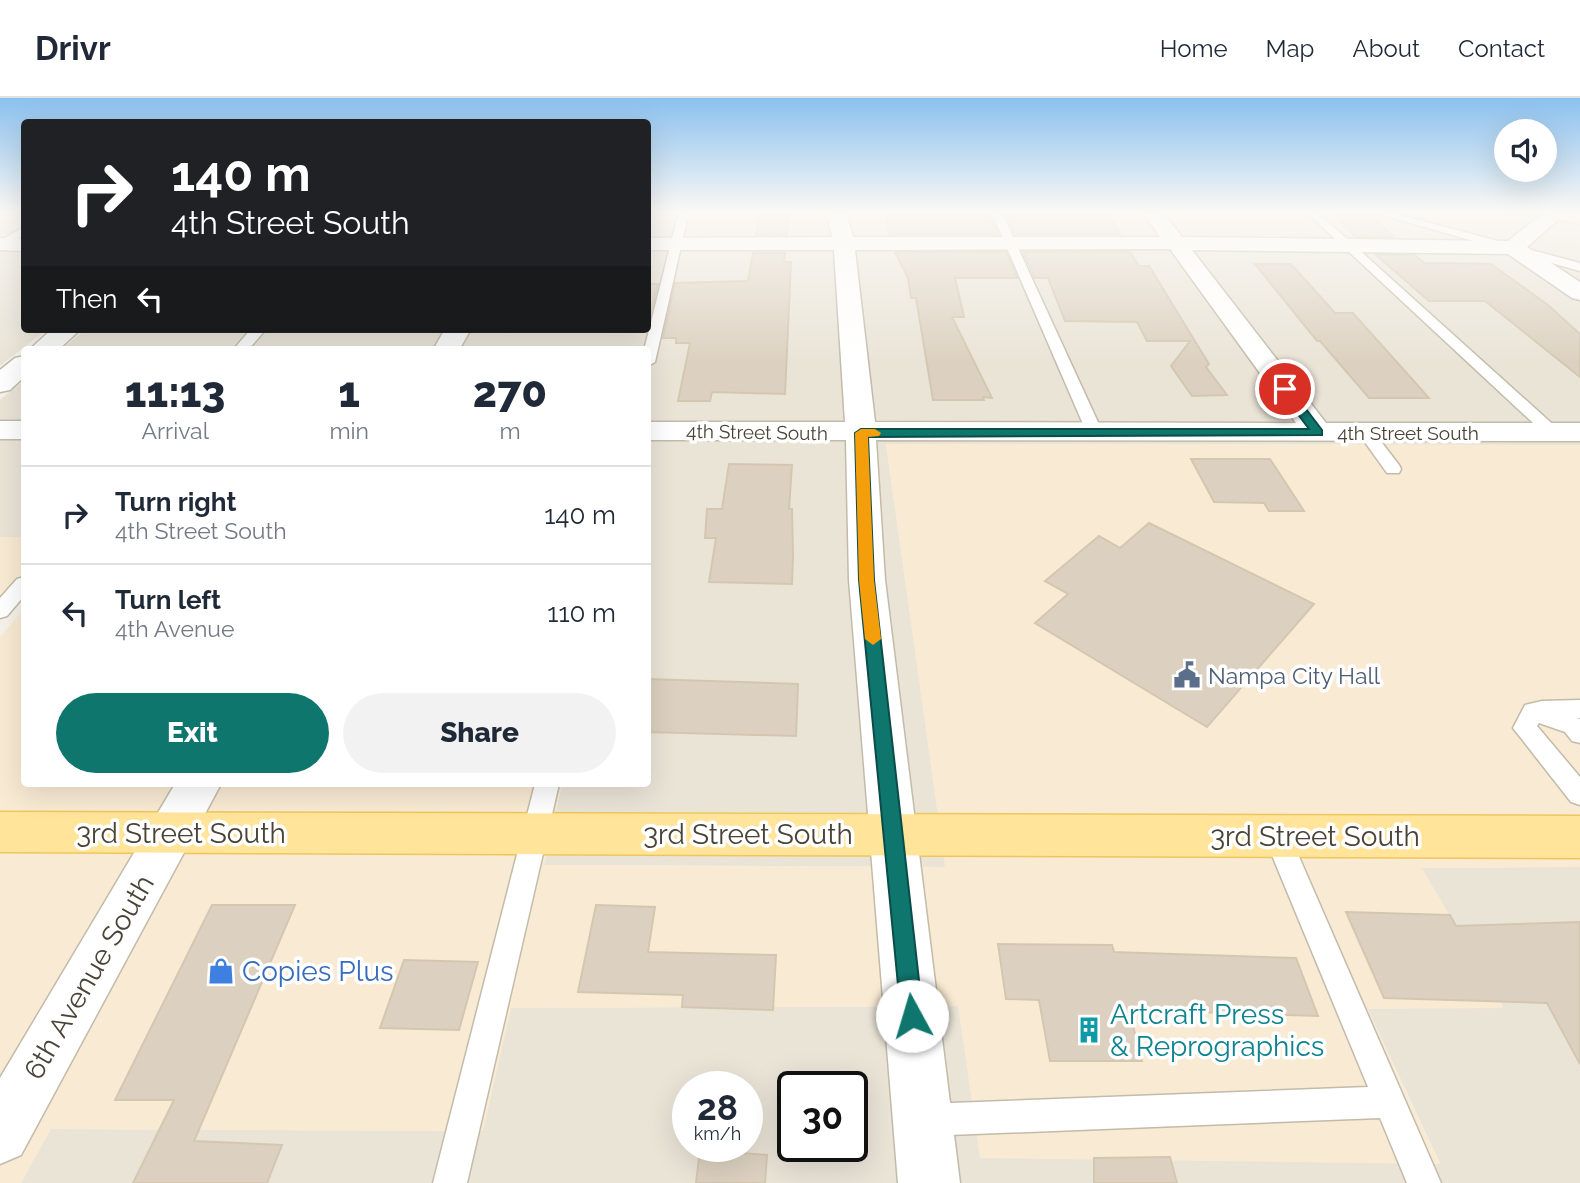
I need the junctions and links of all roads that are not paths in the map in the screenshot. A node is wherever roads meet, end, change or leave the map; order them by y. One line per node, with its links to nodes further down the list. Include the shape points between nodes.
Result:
1 (672, 262): 14 (lane)
2 (843, 262): 22 (street)
3 (1018, 262): 20 (lane)
4 (1189, 262): 23 (street)
5 (1366, 262): 21 (lane)
6 (1533, 262): 9 (street)
7 (1561, 262): 8 (lane)
8 (1580, 267)
9 (1580, 293)
10 (63, 333): 12 (street)
11 (255, 333): 13 (lane)
12 (47, 346)
13 (244, 346)
14 (651, 349)
15 (21, 366): 16 (street)
16 (0, 384)
17 (0, 430): 18 (street)
18 (21, 430)
19 (651, 431): 22 (street, 4th Street South)
20 (1094, 431): 22 (street, 4th Street South); 23 (street, 4th Street South)
21 (1566, 432): 24 (street, 4th Street South)
22 (861, 433): 37 (street, via 867,580)
23 (1318, 433): 24 (street, 4th Street South)
24 (1367, 434): 25 (lane)
25 (1393, 469)
26 (21, 587): 27 (lane)
27 (0, 611)
28 (1580, 709): 29 (lane)
29 (1533, 711): 30 (lane, via 1573,726); 33 (lane, via 1525,729)
30 (1580, 734)
31 (197, 787): 35 (street, 6th Avenue South)
32 (546, 787): 36 (lane)
33 (1580, 795)
34 (0, 832): 35 (main road, 3rd Street South)
35 (171, 833): 36 (main road, 3rd Street South); 42 (street, 6th Avenue South)
36 (535, 834): 37 (main road, 3rd Street South); 43 (lane)
37 (893, 835): 38 (main road, 3rd Street South); 41 (street)
38 (1277, 836): 39 (main road, 3rd Street South); 40 (lane)
39 (1580, 837)
40 (1390, 1102): 41 (lane); 45 (lane)
41 (923, 1120): 44 (street)
42 (0, 1134)
43 (450, 1183)
44 (929, 1183)
45 (1424, 1183)

